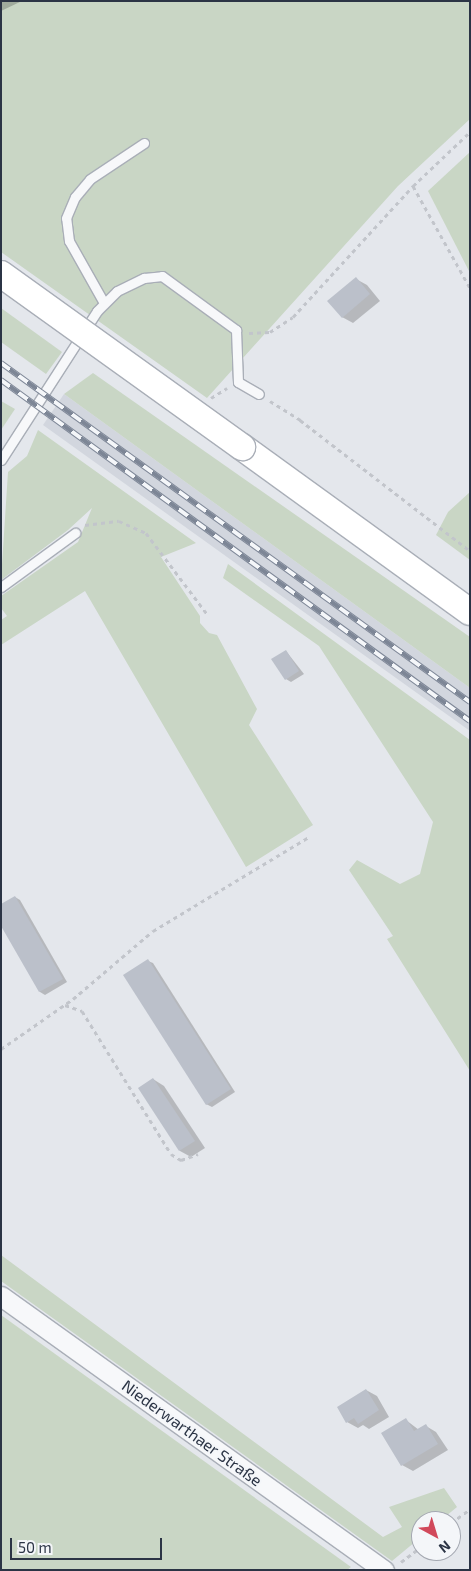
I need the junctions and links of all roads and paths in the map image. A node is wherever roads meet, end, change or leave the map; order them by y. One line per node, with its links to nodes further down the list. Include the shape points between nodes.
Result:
1 (470, 132): 3 (path)
2 (144, 143): 6 (lane, via 90,179 75,197 66,218 69,241)
3 (413, 186): 5 (path); 7 (path, via 281,326 252,334)
4 (1, 274): 13 (main road, bridge)
5 (470, 288)
6 (104, 303): 7 (lane, via 118,291 144,278 162,276); 9 (lane)
7 (236, 330): 8 (lane, via 238,382)
8 (258, 394): 11 (path, via 300,420)
9 (1, 460)
10 (75, 534): 12 (lane); 14 (path, via 89,522 119,521 146,532)
11 (470, 551)
12 (1, 587)
13 (470, 612)
14 (207, 614)
15 (309, 837): 16 (path, via 153,931)
16 (64, 1005): 17 (path); 18 (path, via 82,1011 171,1154 181,1160)
17 (1, 1049)
18 (198, 1154)
19 (1, 1296): 21 (street, Niederwarthaer Straße)
20 (411, 1553): 21 (path)
21 (391, 1567)

